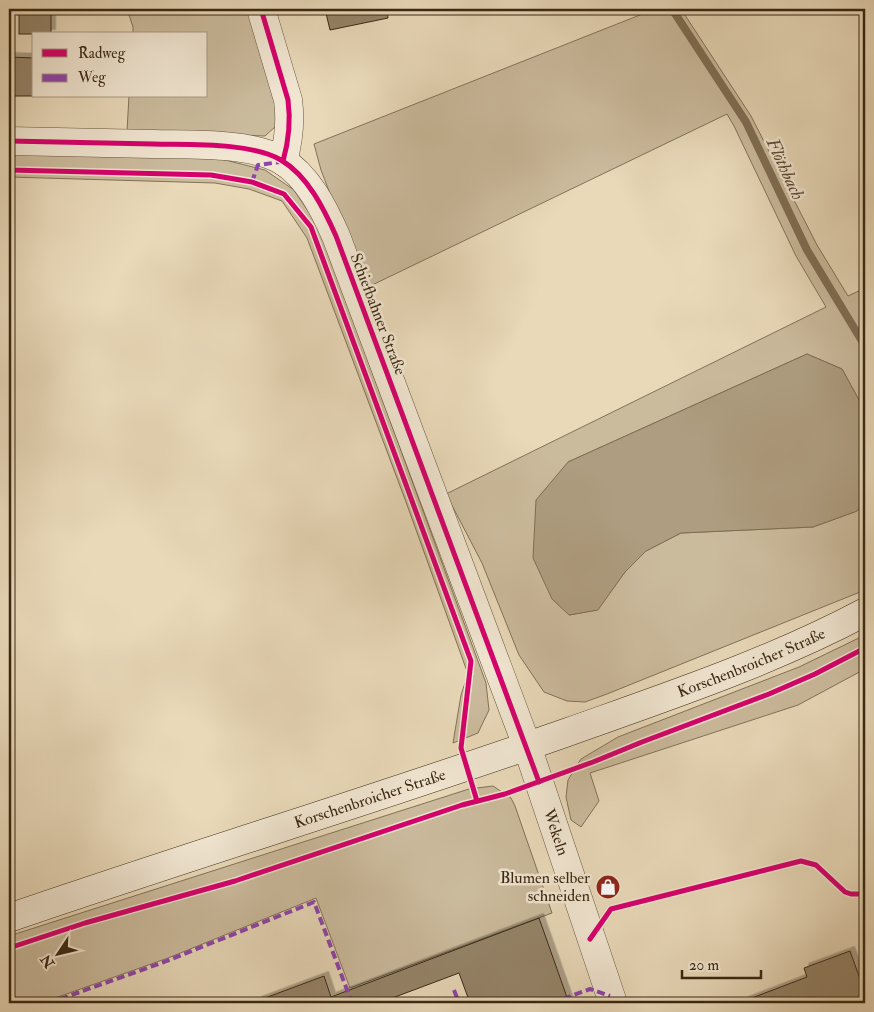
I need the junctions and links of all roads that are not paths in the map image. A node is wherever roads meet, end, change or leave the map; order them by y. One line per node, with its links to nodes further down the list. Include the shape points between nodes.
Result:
1 (261, 9): 3 (street, via 288,100 290,128)
2 (9, 140): 3 (street, Schiefbahner Straße, via 216,146 267,154)
3 (283, 161): 5 (street, Schiefbahner Straße, via 306,184 336,236)
4 (865, 612): 5 (street, Korschenbroicher Straße, via 755,662)
5 (527, 746): 6 (street, Korschenbroicher Straße); 7 (street, Wekeln)
6 (9, 918)
7 (613, 1003)

